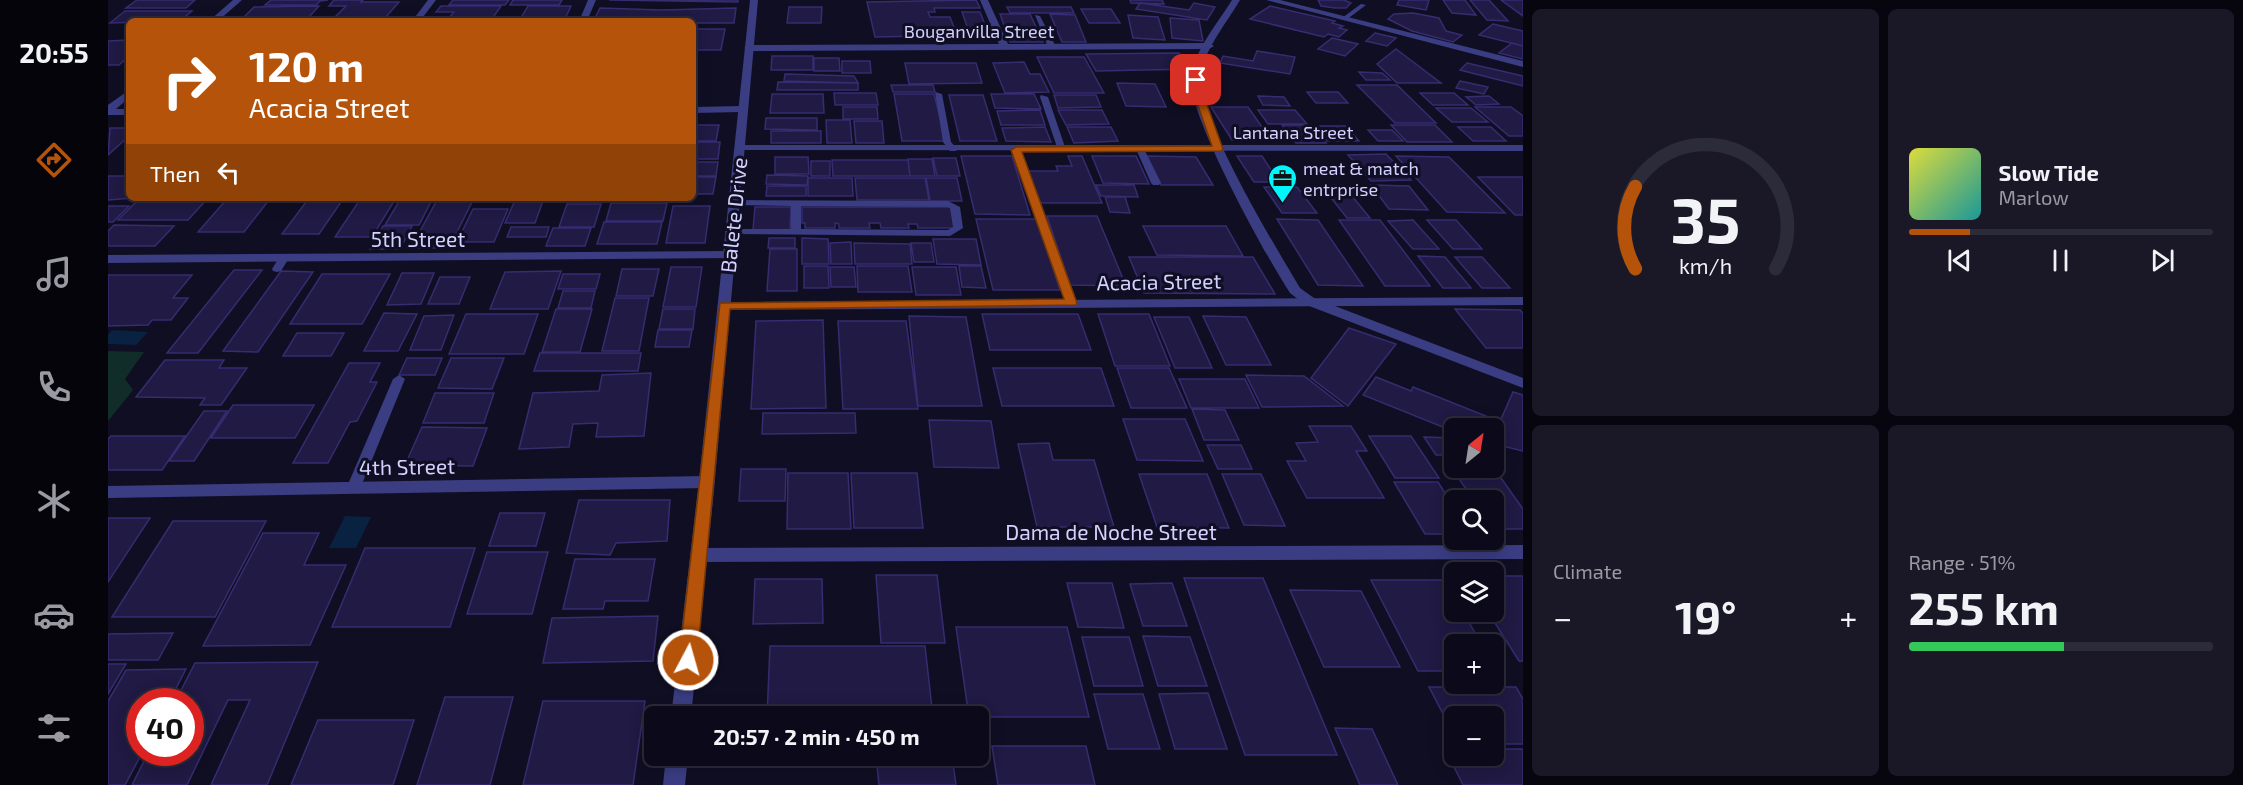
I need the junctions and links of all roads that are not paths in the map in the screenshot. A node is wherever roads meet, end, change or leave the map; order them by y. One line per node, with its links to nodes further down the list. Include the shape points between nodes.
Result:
1 (238, 0): 10 (street)
2 (432, 0): 11 (street)
3 (592, 0): 12 (street)
4 (754, 0): 16 (street, Balete Drive)
5 (984, 0): 17 (street)
6 (1236, 0): 14 (street)
7 (1270, 0): 13 (street)
8 (1363, 5): 13 (lane)
9 (1036, 16): 15 (lane)
10 (217, 18)
11 (418, 18)
12 (584, 18)
13 (1344, 19): 18 (street)
14 (1209, 46): 15 (street, Bouganvilla Street); 30 (street, via 1199,68 1196,88)
15 (1052, 47): 17 (street, Bouganvilla Street)
16 (749, 48): 17 (street, Bouganvilla Street); 22 (street, Balete Drive)
17 (1005, 48)
18 (1523, 64)
19 (938, 94): 28 (lane, via 947,142)
20 (126, 96): 24 (street)
21 (1044, 97): 32 (lane)
22 (742, 109): 23 (street); 26 (street, Balete Drive)
23 (696, 110)
24 (108, 111): 25 (street)
25 (126, 112)
26 (740, 148): 28 (street, Lantana Street); 34 (street, Balete Drive)
27 (1523, 148): 30 (street, Lantana Street)
28 (953, 149): 31 (street, Lantana Street)
29 (1140, 149): 30 (street, Lantana Street); 32 (street, Lantana Street); 33 (lane)
30 (1218, 149): 43 (street, via 1288,279)
31 (1016, 150): 32 (street, Lantana Street); 44 (lane)
32 (1062, 150)
33 (1156, 183)
34 (735, 203): 35 (lane); 36 (street, Balete Drive)
35 (796, 203): 37 (lane); 37 (lane, via 948,204 955,207 958,228 950,233)
36 (731, 231): 37 (lane); 38 (street, Balete Drive)
37 (796, 232)
38 (729, 255): 39 (street, 5th Street); 45 (street, Balete Drive)
39 (284, 258): 40 (street, 5th Street); 41 (lane)
40 (108, 259)
41 (277, 269)
42 (1523, 300): 43 (street, Acacia Street)
43 (1309, 301): 44 (street, Acacia Street); 47 (street)
44 (1071, 303): 45 (street, Acacia Street)
45 (724, 306): 48 (street, Balete Drive)
46 (399, 379): 49 (lane)
47 (1523, 383)
48 (707, 482): 49 (street, 4th Street); 52 (street, Balete Drive)
49 (353, 489): 50 (street, 4th Street)
50 (108, 492)
51 (1523, 552): 52 (street, Dama de Noche Street)
52 (699, 555): 53 (street, Balete Drive)
53 (682, 706)
54 (676, 766): 55 (street)
55 (674, 785)

